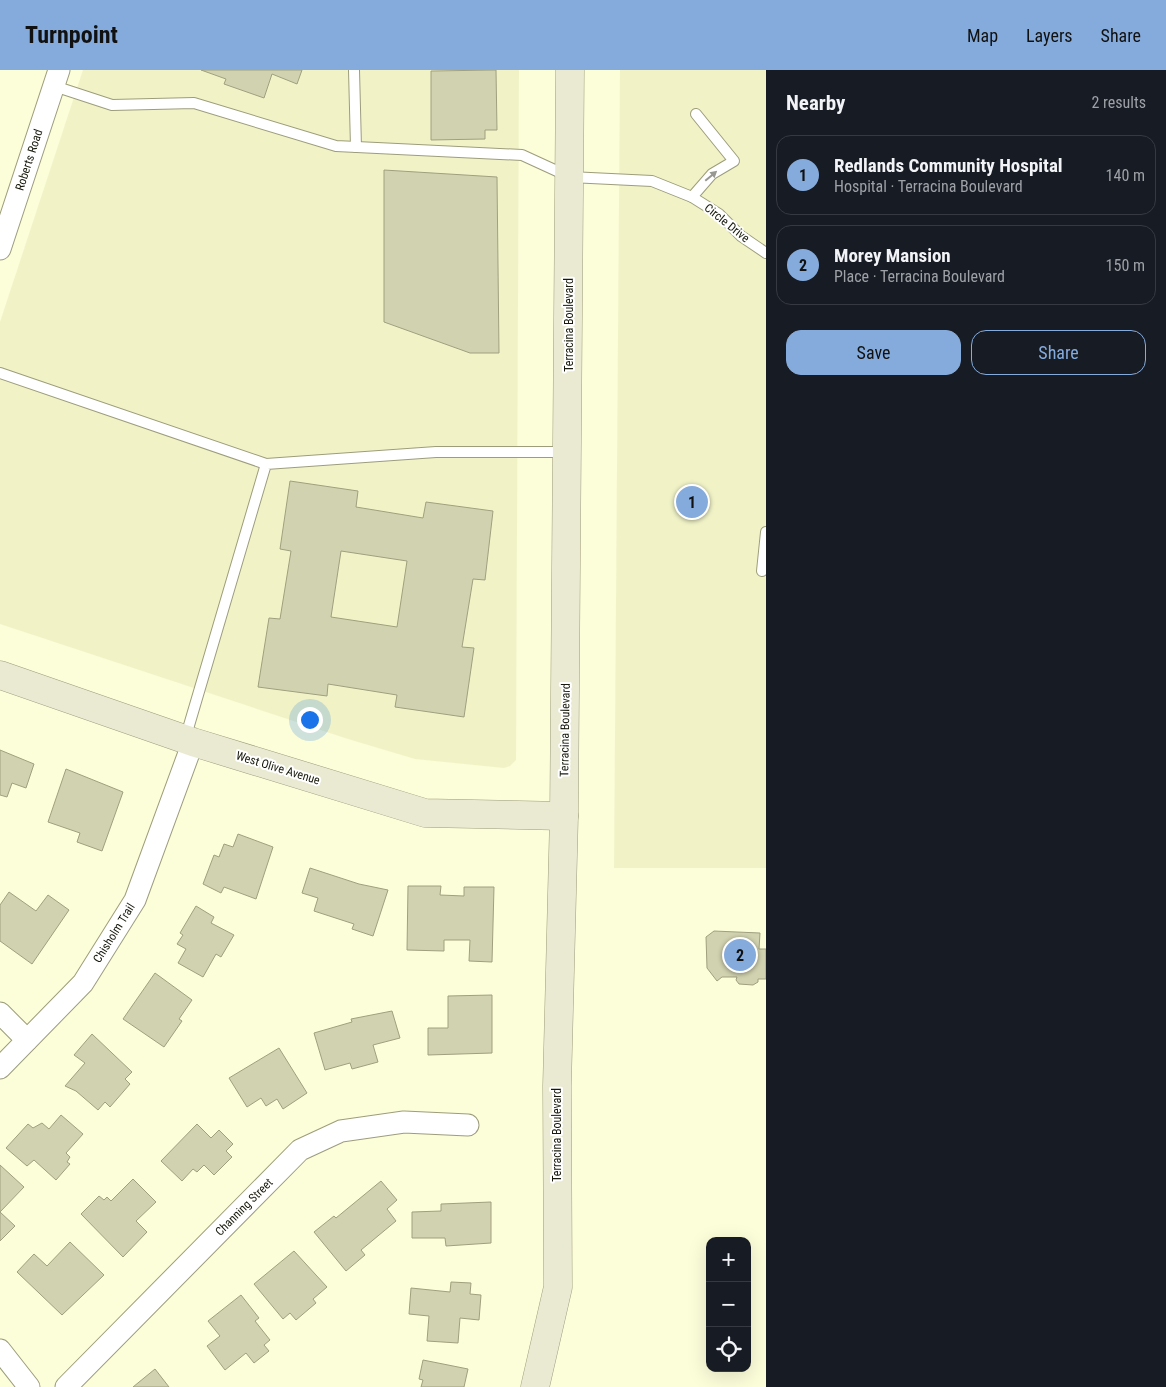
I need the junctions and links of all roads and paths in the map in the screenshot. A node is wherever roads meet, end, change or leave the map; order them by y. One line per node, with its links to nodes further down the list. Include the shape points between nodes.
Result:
1 (354, 70): 5 (lane)
2 (570, 70): 6 (main road, Terracina Boulevard)
3 (56, 78): 5 (lane, via 112,105 194,103 336,146); 8 (street, Roberts Road)
4 (696, 114): 7 (lane, one-way to 4, via 712,174 734,161)
5 (356, 147): 6 (lane, via 522,155)
6 (570, 177): 7 (lane, Circle Drive, via 652,181); 11 (main road, Terracina Boulevard)
7 (692, 196): 9 (lane, Circle Drive)
8 (0, 249)
9 (766, 253)
10 (0, 372): 12 (lane)
11 (568, 452): 12 (lane, via 436,452); 17 (main road, Terracina Boulevard)
12 (266, 464): 16 (lane)
13 (766, 532): 14 (lane)
14 (762, 572)
15 (0, 675): 16 (main road, West Olive Avenue)
16 (189, 741): 17 (main road, West Olive Avenue, via 425,812); 19 (street, Chisholm Trail, via 135,900 83,983)
17 (564, 816): 25 (main road, Terracina Boulevard, via 557,1086 558,1287)
18 (0, 1013): 19 (street)
19 (28, 1040): 20 (street, Chisholm Trail)
20 (0, 1068)
21 (468, 1125): 24 (street, Channing Street, via 404,1122 341,1131 300,1150)
22 (0, 1350): 23 (street)
23 (29, 1387)
24 (66, 1387)
25 (535, 1387)

